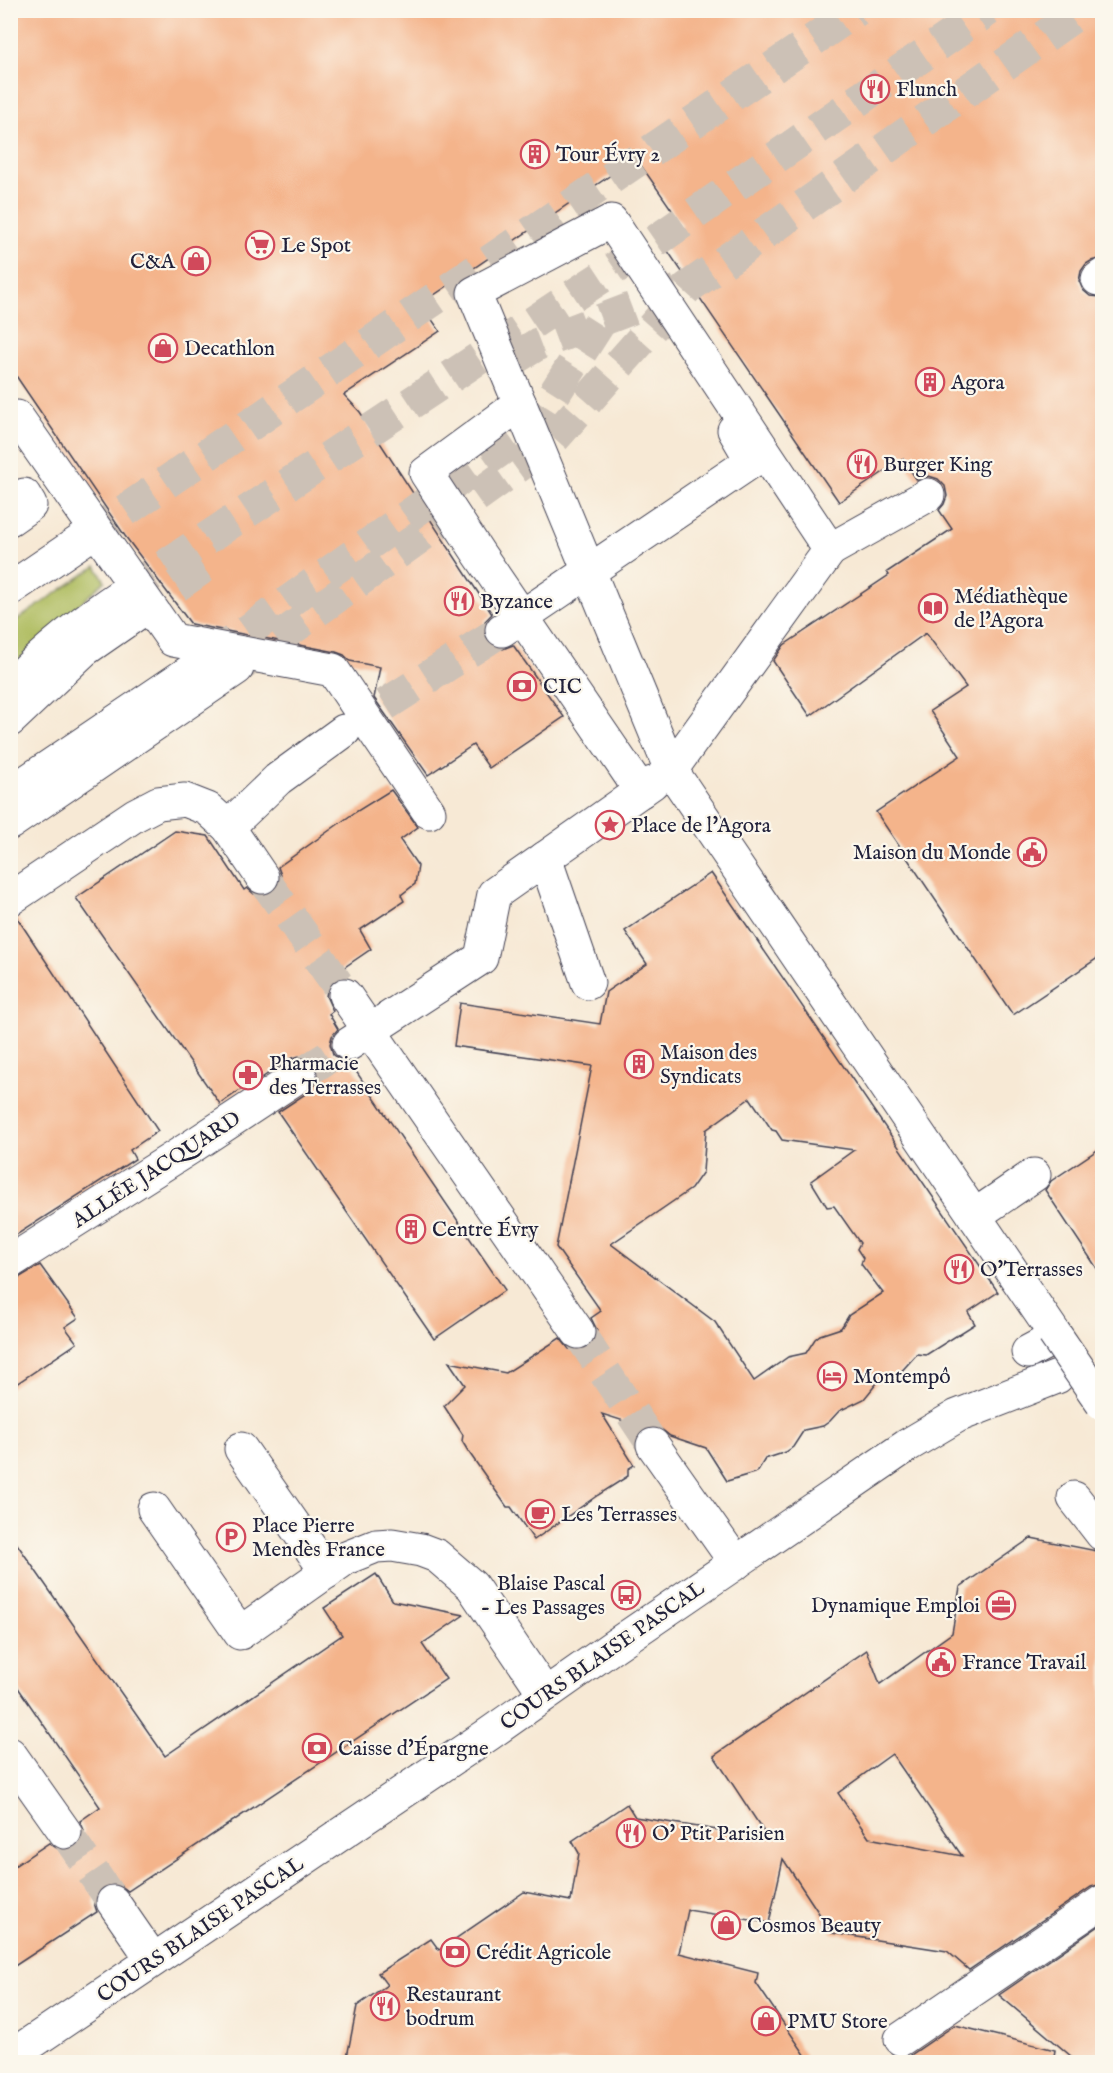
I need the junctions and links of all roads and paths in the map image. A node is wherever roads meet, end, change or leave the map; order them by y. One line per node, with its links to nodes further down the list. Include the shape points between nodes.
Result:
1 (520, 405): 6 (street, via 474,293 611,221); 7 (street); 9 (street, via 426,473)
2 (719, 405): 7 (street, via 752,461)
3 (17, 417): 15 (street, via 172,640 333,670)
4 (928, 495): 6 (street)
5 (85, 538): 8 (street)
6 (830, 550): 13 (street)
7 (589, 571): 9 (street); 13 (street)
8 (10, 589)
9 (512, 623): 13 (street)
10 (10, 686): 11 (street, via 90,616 130,604)
11 (10, 720)
12 (344, 731): 17 (street, via 278,780)
13 (657, 780): 18 (street); 26 (street)
14 (10, 794): 16 (street, via 222,664)
15 (429, 813)
16 (10, 823)
17 (228, 826): 19 (street); 20 (street, via 208,809 184,800 158,803)
18 (545, 858): 21 (street); 23 (street, via 494,894 481,958)
19 (262, 877)
20 (10, 899)
21 (588, 983)
22 (345, 995): 23 (street)
23 (359, 1037): 28 (street)
24 (300, 1076): 27 (street, ALLÉE JACQUARD)
25 (1034, 1175): 26 (street)
26 (974, 1216): 30 (street, bridge, via 1046,1341)
27 (10, 1262)
28 (578, 1332)
29 (1057, 1377): 36 (street, COURS BLAISE PASCAL, via 957,1416)
30 (1102, 1402)
31 (653, 1445): 36 (street)
32 (241, 1449): 37 (street)
33 (1074, 1498): 35 (street)
34 (154, 1509): 37 (street, via 240,1633)
35 (1102, 1534)
36 (736, 1563): 38 (street, COURS BLAISE PASCAL)
37 (327, 1572): 38 (street, via 346,1558 376,1546 407,1546 437,1556 472,1586)
38 (545, 1694): 43 (street, COURS BLAISE PASCAL)
39 (10, 1754): 40 (street)
40 (65, 1832)
41 (112, 1902): 43 (street)
42 (1102, 1902): 44 (street)
43 (153, 1960): 45 (street, COURS BLAISE PASCAL)
44 (902, 2040)
45 (10, 2057)

